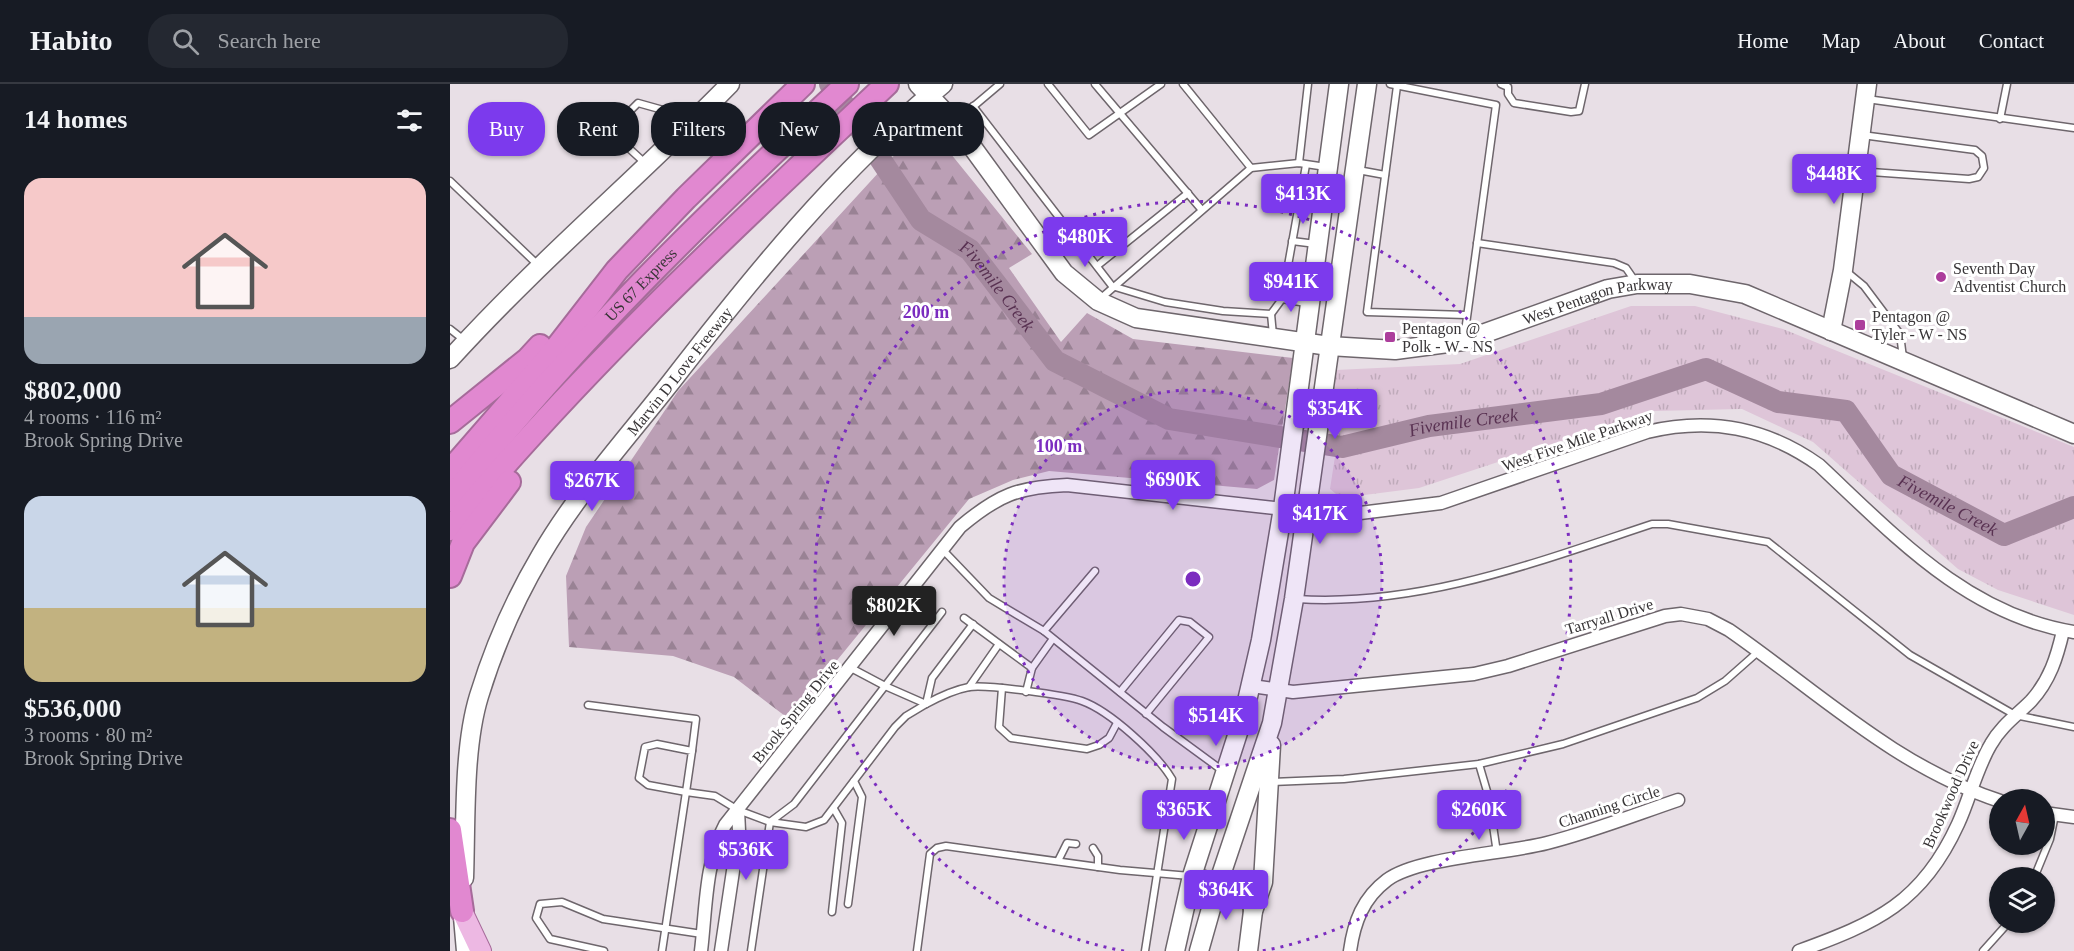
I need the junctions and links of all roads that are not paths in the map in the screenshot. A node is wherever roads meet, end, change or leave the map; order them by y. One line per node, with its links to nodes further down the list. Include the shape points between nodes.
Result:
1 (730, 84): 19 (main road)
2 (803, 84): 45 (highway)
3 (847, 84): 70 (highway, US 67 Express, via 722,201 574,356)
4 (887, 84): 63 (highway)
5 (1000, 84): 21 (lane)
6 (1048, 84): 23 (lane, via 1089,135)
7 (1095, 84): 23 (lane)
8 (1161, 84): 23 (lane)
9 (1183, 84): 32 (lane)
10 (1308, 84): 30 (lane)
11 (1339, 84): 33 (main road)
12 (1367, 84): 34 (main road)
13 (1585, 84): 16 (lane, via 1581,107 1575,112 1514,102)
14 (2007, 84): 24 (lane)
15 (1393, 85): 36 (lane); 41 (lane, via 1496,105)
16 (1506, 85)
17 (930, 88): 20 (main road, West Pentagon Parkway); 126 (main road, Marvin D Love Freeway, via 848,172 724,312 541,554 493,654 478,699 470,743)
18 (1866, 91): 24 (lane); 27 (main road)
19 (712, 102)
20 (940, 102)
21 (978, 102)
22 (651, 106): 31 (lane, via 639,103 610,131)
23 (1121, 114): 38 (lane)
24 (2000, 118): 26 (lane)
25 (984, 120): 43 (lane)
26 (2074, 128)
27 (1861, 135): 35 (main road); 35 (lane, via 1975,150 1982,156 1984,168 1978,177 1969,179)
28 (658, 156): 31 (main road)
29 (979, 156): 50 (main road, West Pentagon Parkway, via 1064,273)
30 (1303, 164): 32 (lane); 33 (lane); 40 (lane)
31 (648, 165): 44 (main road)
32 (1251, 168): 39 (lane)
33 (1329, 168): 34 (main road); 42 (main road)
34 (1355, 170): 36 (lane); 62 (main road)
35 (1856, 171): 46 (main road)
36 (1385, 175): 54 (lane, via 1367,312)
37 (450, 181): 44 (lane)
38 (1188, 193): 39 (lane); 43 (lane)
39 (1202, 209): 48 (lane)
40 (1292, 242): 42 (lane); 49 (lane)
41 (1477, 243): 47 (lane, via 1614,262 1626,268); 54 (lane)
42 (1318, 244): 51 (main road)
43 (1097, 266): 48 (lane)
44 (539, 267): 59 (main road)
45 (617, 270): 66 (highway, via 576,305 528,359); 68 (highway, via 551,355)
46 (1843, 270): 57 (main road); 65 (lane, via 1864,286 1900,334)
47 (1637, 284): 57 (main road, West Pentagon Parkway, via 1719,287); 60 (main road, West Pentagon Parkway, via 1582,296)
48 (1112, 286): 50 (lane); 52 (lane, via 1165,302)
49 (1282, 299): 51 (lane); 53 (lane)
50 (1098, 301): 56 (main road, West Pentagon Parkway, via 1136,318)
51 (1310, 304): 61 (main road)
52 (1223, 311): 53 (lane); 56 (lane)
53 (1271, 314): 58 (lane)
54 (1466, 315): 60 (lane)
55 (450, 329): 59 (lane)
56 (1218, 330): 58 (main road, West Pentagon Parkway)
57 (1831, 331): 65 (main road, West Pentagon Parkway)
58 (1274, 339): 61 (main road, West Pentagon Parkway)
59 (466, 341): 64 (main road)
60 (1463, 341): 62 (main road, West Pentagon Parkway, via 1395,350)
61 (1305, 343): 62 (main road, West Pentagon Parkway); 71 (main road)
62 (1329, 346): 72 (main road)
63 (608, 355): 73 (highway); 76 (highway, via 479,520 463,543)
64 (450, 359)
65 (1904, 362): 67 (main road, West Pentagon Parkway)
66 (450, 422)
67 (2074, 434)
68 (450, 471)
69 (1067, 485): 71 (street, West Five Mile Parkway); 74 (street, Brook Spring Drive, via 1032,486 1003,496 974,515)
70 (450, 500)
71 (1283, 507): 72 (street, West Five Mile Parkway); 89 (main road)
72 (1306, 511): 77 (main road); 82 (street, West Five Mile Parkway, via 1360,513 1441,503 1647,432 1677,425 1724,425 1767,435 1800,451 1943,576 2001,610)
73 (450, 529)
74 (942, 549): 81 (lane, via 989,598); 86 (street, Brook Spring Drive)
75 (1095, 571): 81 (lane)
76 (450, 576)
77 (1294, 599): 92 (main road); 98 (lane, via 1324,601 1404,595 1505,573 1652,524 1668,524 1768,542 1910,655)
78 (942, 612): 88 (lane)
79 (964, 618): 80 (lane)
80 (973, 624): 84 (lane); 95 (lane, via 932,678)
81 (1044, 631): 83 (lane)
82 (2068, 632): 98 (street, Brookwood Drive, via 2048,679)
83 (1052, 640): 87 (lane); 94 (lane)
84 (999, 644): 87 (lane); 90 (lane)
85 (1759, 651): 92 (street, Tarryall Drive, via 1708,619 1681,614 1646,620 1474,674 1322,690); 103 (lane, via 1725,681 1697,698 1563,744); 107 (street, Tarryall Drive, via 1888,747 1924,770)
86 (851, 668): 88 (lane); 112 (street, Brook Spring Drive)
87 (1032, 668): 93 (lane)
88 (885, 686): 95 (lane); 115 (lane, via 794,804)
89 (1252, 686): 92 (street, Tarryall Drive); 104 (main road)
90 (969, 687): 91 (lane); 95 (lane)
91 (1002, 688): 93 (lane); 99 (lane, via 999,727 1011,738 1087,749 1109,738)
92 (1278, 690): 100 (main road)
93 (1026, 692): 99 (lane, via 1081,700)
94 (1120, 692): 97 (lane); 97 (lane, via 1179,620 1190,622 1209,637)
95 (926, 704): 105 (lane, via 895,727)
96 (588, 705): 102 (lane, via 696,719)
97 (1146, 714): 104 (lane)
98 (2015, 715): 101 (lane); 107 (street, Brookwood Drive, via 1992,742)
99 (1117, 723): 122 (lane, via 1164,766 1172,779)
100 (1272, 723): 106 (main road); 124 (main road)
101 (2074, 727)
102 (692, 751): 108 (lane); 108 (lane, via 657,744 645,747 639,778 648,785)
103 (1479, 764): 106 (lane, via 1344,779); 119 (lane, via 1489,798)
104 (1226, 774): 123 (main road)
105 (854, 781): 111 (lane); 125 (lane, via 862,797)
106 (1271, 782): 127 (main road, via 1263,882)
107 (1970, 791): 109 (street, Tarryall Drive); 145 (street, Brookwood Drive, via 1944,852 1908,896 1887,914 1858,929)
108 (686, 792): 112 (lane, via 716,796); 129 (lane)
109 (1989, 797)
110 (1677, 800): 119 (street, Channing Circle, via 1556,841)
111 (834, 809): 115 (lane, via 824,820 806,827); 128 (lane, via 842,823)
112 (738, 810): 115 (lane); 131 (street, Brook Spring Drive, via 716,842); 137 (street, via 739,831)
113 (2055, 815): 114 (street)
114 (2074, 817)
115 (770, 822): 138 (lane)
116 (450, 830): 126 (highway)
117 (1076, 844): 120 (lane, via 1067,843)
118 (1093, 848): 121 (lane)
119 (1497, 854): 144 (street, Channing Circle, via 1412,867 1389,878 1371,893 1358,916)
120 (1058, 861): 121 (lane); 139 (lane, via 937,848 930,854)
121 (1098, 867): 122 (lane)
122 (1155, 873): 123 (lane); 140 (lane)
123 (1192, 876): 124 (main road); 141 (main road)
124 (1218, 884): 127 (main road, via 1246,894 1252,900); 142 (main road)
125 (848, 904)
126 (462, 910): 132 (main road, Marvin D Love Freeway); 133 (main road)
127 (1253, 911): 143 (main road)
128 (832, 912)
129 (665, 929): 131 (lane); 134 (lane, via 603,919 562,902 540,904 536,918 550,939); 135 (lane)
130 (1999, 933): 146 (lane)
131 (703, 934): 136 (street, Brook Spring Drive)
132 (466, 951)
133 (481, 951)
134 (604, 951)
135 (662, 951)
136 (701, 951)
137 (721, 951)
138 (751, 951)
139 (917, 951)
140 (1145, 951)
141 (1175, 951)
142 (1200, 951)
143 (1248, 951)
144 (1350, 951)
145 (1799, 951)
146 (1983, 951)

